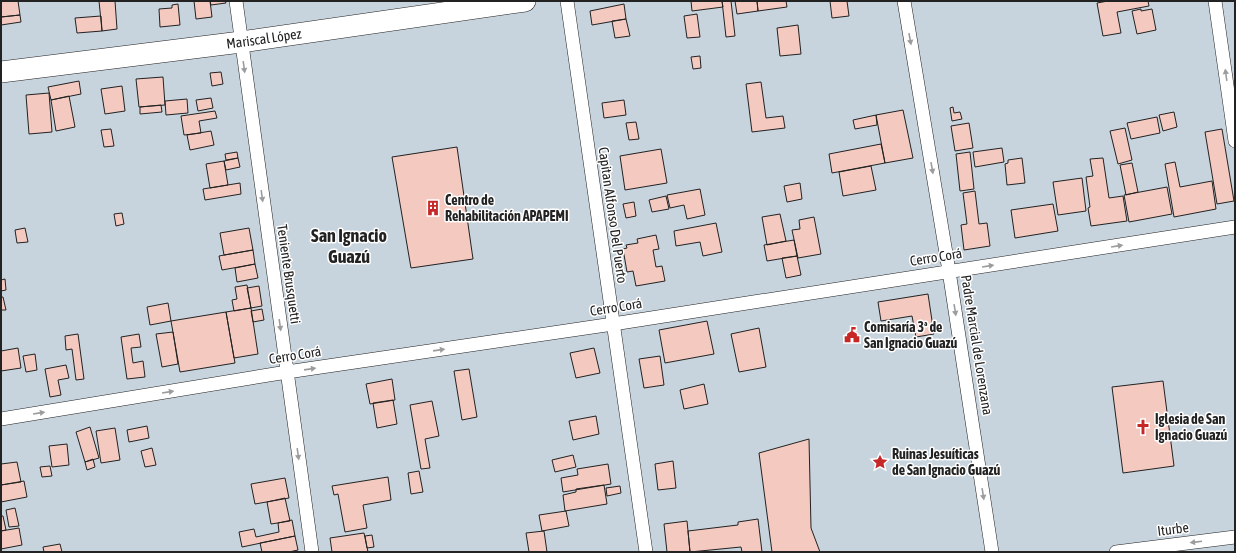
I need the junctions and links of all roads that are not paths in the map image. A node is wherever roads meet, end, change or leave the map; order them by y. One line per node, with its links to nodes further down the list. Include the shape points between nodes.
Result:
1 (236, 1): 6 (street, Teniente Brusquetti)
2 (526, 1): 6 (main road, Mariscal López)
3 (567, 1): 11 (street, Capitan Alfonso Del Puerto)
4 (904, 1): 10 (street, Padre Marcial de Lorenzana, one-way to 10)
5 (1215, 1): 8 (street, one-way to 5)
6 (241, 42): 7 (main road, Mariscal López); 12 (street, Teniente Brusquetti, one-way to 12)
7 (1, 72)
8 (1235, 141)
9 (1235, 227): 10 (street, Cerro Corá, one-way to 9)
10 (949, 271): 11 (street, Cerro Corá); 17 (street, Padre Marcial de Lorenzana, one-way to 17)
11 (613, 324): 12 (street, Cerro Corá, one-way to 11); 16 (street, Capitan Alfonso Del Puerto)
12 (287, 372): 13 (street, Cerro Corá, one-way to 12); 15 (street, Teniente Brusquetti, one-way to 15)
13 (1, 419)
14 (1235, 537): 18 (street, Iturbe, one-way to 18)
15 (312, 552)
16 (646, 552)
17 (992, 552)
18 (1116, 552)

